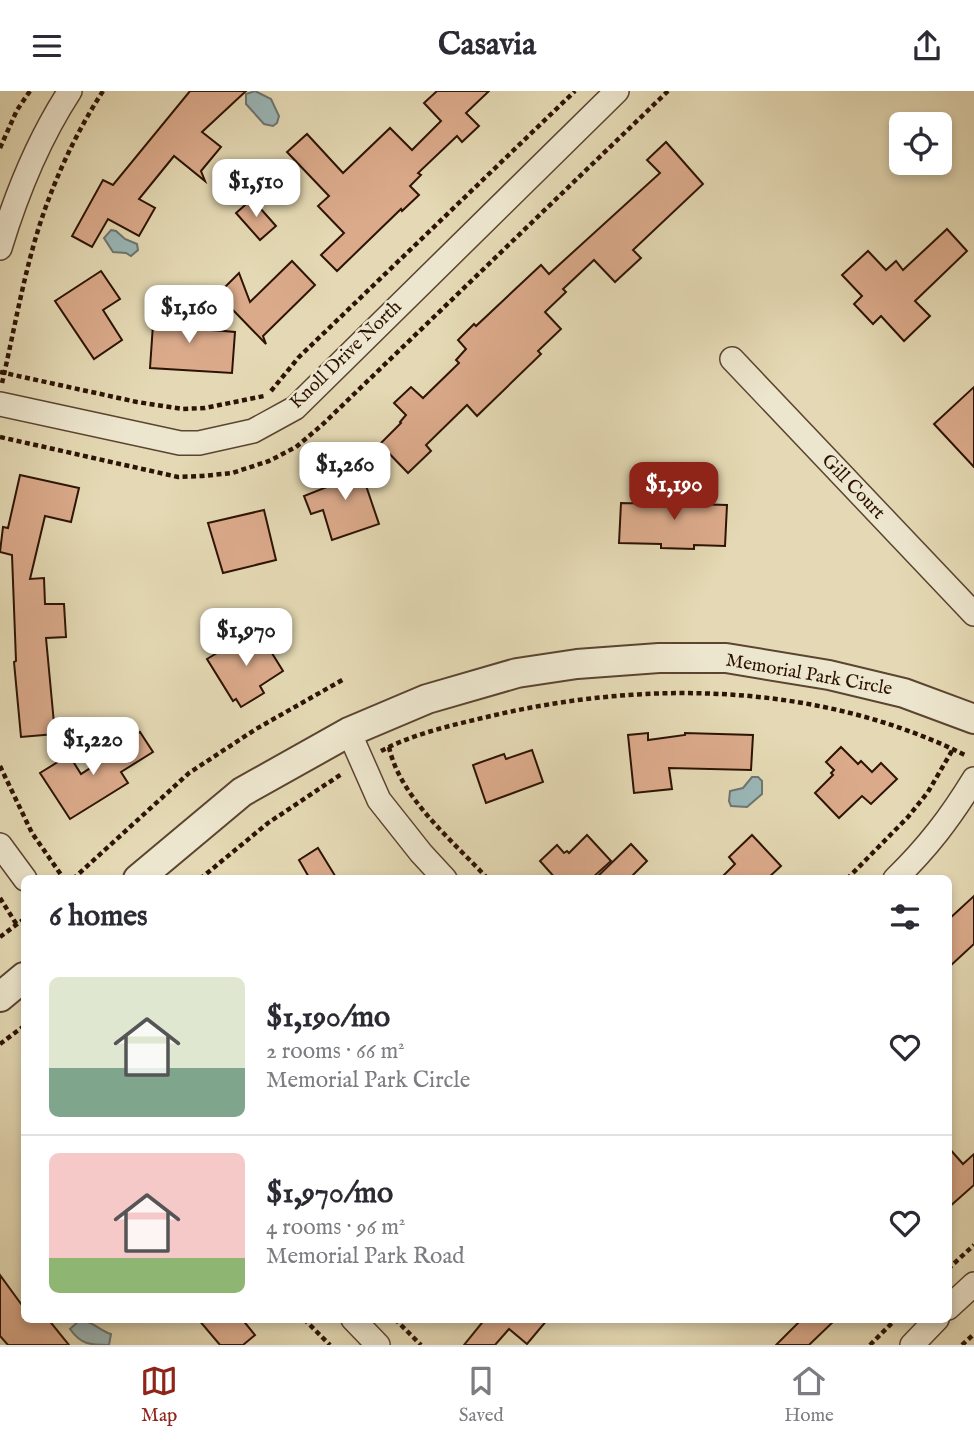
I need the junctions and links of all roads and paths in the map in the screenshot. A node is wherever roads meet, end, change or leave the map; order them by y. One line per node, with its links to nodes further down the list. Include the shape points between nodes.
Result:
1 (30, 91): 6 (path)
2 (70, 91): 7 (street, via 38,145)
3 (103, 91): 9 (path, via 48,200)
4 (575, 91): 9 (path, via 299,357 266,395 183,408)
5 (617, 91): 11 (street, Knoll Drive North, via 295,408 253,431 180,443)
6 (0, 148)
7 (0, 248)
8 (732, 359): 12 (street, Gill Court)
9 (2, 372): 10 (path)
10 (0, 392)
11 (0, 404)
12 (974, 614)
13 (344, 679): 25 (path, via 189,773)
14 (974, 719): 15 (street, Memorial Park Circle, via 904,693 830,675 726,658 659,658 517,673 443,693)
15 (349, 732): 19 (street); 26 (street, Memorial Park Circle, via 242,792)
16 (389, 747): 17 (path, via 430,730 506,712 608,696 696,693 837,710 894,724); 19 (path); 29 (path, via 398,777)
17 (953, 749): 18 (path); 30 (path, via 908,817)
18 (974, 759)
19 (361, 762): 27 (path, via 268,823); 28 (street, via 379,800)
20 (0, 766): 24 (path, via 32,833)
21 (974, 779): 31 (street, via 948,821)
22 (0, 845): 23 (street)
23 (22, 875)
24 (61, 875)
25 (77, 875)
26 (143, 875)
27 (205, 875)
28 (441, 875)
29 (484, 875)
30 (851, 875)
31 (899, 875)
32 (0, 898): 34 (path)
33 (21, 922): 34 (path)
34 (17, 925): 35 (path)
35 (0, 937)
36 (21, 980): 37 (street)
37 (0, 997)
38 (21, 1028): 39 (path)
39 (0, 1044)
40 (974, 1245): 41 (path)
41 (952, 1265)
42 (974, 1284): 43 (street)
43 (952, 1304)
44 (308, 1323): 50 (path)
45 (357, 1323): 51 (street)
46 (399, 1323): 52 (path)
47 (892, 1323): 53 (path)
48 (933, 1323): 54 (street)
49 (974, 1334): 55 (path)
50 (330, 1345)
51 (378, 1345)
52 (421, 1345)
53 (870, 1345)
54 (912, 1345)
55 (962, 1345)

